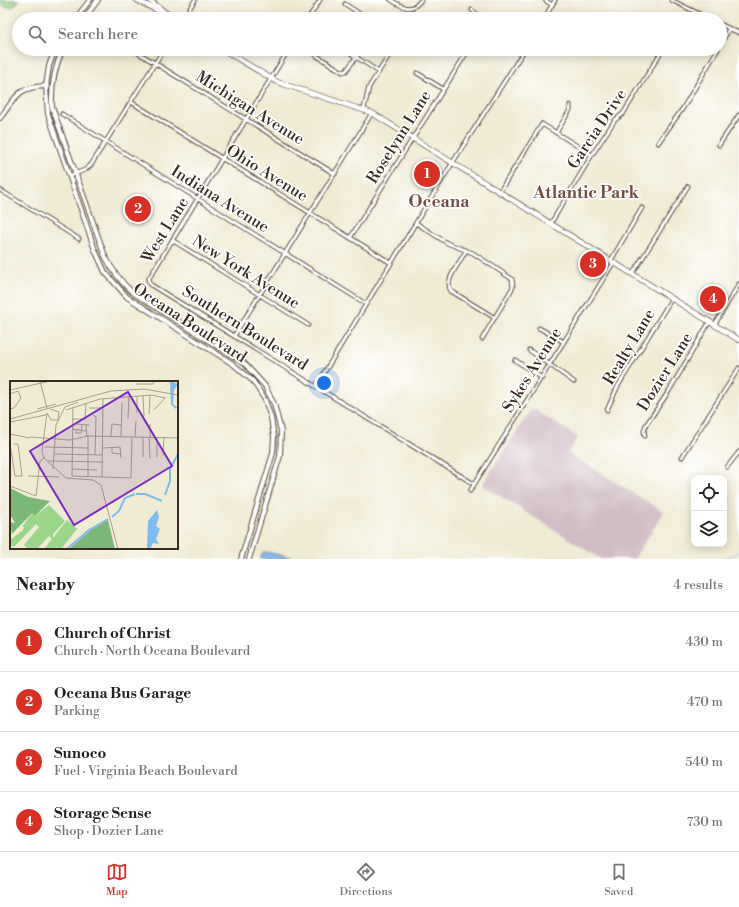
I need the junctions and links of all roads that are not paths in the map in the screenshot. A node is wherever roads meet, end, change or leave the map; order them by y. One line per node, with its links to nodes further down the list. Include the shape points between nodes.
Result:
1 (90, 0): 14 (main road)
2 (98, 0): 15 (main road)
3 (137, 0): 16 (main road)
4 (149, 0): 17 (main road)
5 (195, 0): 18 (street)
6 (320, 0): 19 (street)
7 (392, 0): 8 (street, via 409,8 415,7)
8 (421, 0)
9 (545, 0): 13 (street)
10 (555, 0): 13 (street)
11 (671, 0): 22 (street)
12 (345, 4): 20 (street)
13 (552, 5): 21 (street)
14 (81, 12)
15 (89, 12)
16 (160, 12)
17 (164, 12)
18 (187, 12)
19 (312, 12)
20 (357, 12)
21 (548, 12)
22 (696, 12)
23 (729, 29): 24 (street); 25 (street)
24 (727, 33)
25 (739, 33)
26 (53, 56): 43 (main road, Oceana Boulevard)
27 (60, 56): 44 (main road, Oceana Boulevard)
28 (144, 56): 39 (street, Michigan Avenue)
29 (160, 56): 39 (street)
30 (233, 56): 42 (main road)
31 (285, 56): 42 (street, West Lane)
32 (317, 56): 38 (street, via 343,72)
33 (389, 56): 40 (street)
34 (464, 56): 45 (street, Roselynn Lane)
35 (521, 56): 61 (street)
36 (659, 56): 59 (street, Garcia Drive, via 623,114 615,120)
37 (714, 56): 57 (street, via 683,108)
38 (356, 58): 40 (street)
39 (155, 63): 46 (street); 53 (street, Michigan Avenue)
40 (379, 72): 48 (street, via 367,93)
41 (417, 73): 45 (street)
42 (271, 79): 48 (main road); 53 (street, West Lane)
43 (46, 86): 44 (main road); 52 (main road, via 32,86 23,90); 64 (main road, Oceana Boulevard, via 48,114)
44 (52, 86): 62 (main road, Oceana Boulevard, via 52,107)
45 (444, 89): 55 (street, Roselynn Lane)
46 (130, 102): 56 (street); 60 (street, Ohio Avenue)
47 (570, 105): 54 (street, via 570,110)
48 (364, 109): 49 (main road)
49 (372, 113): 55 (main road); 63 (street)
50 (62, 114): 56 (street, Indiana Avenue)
51 (739, 115): 58 (street)
52 (0, 118)
53 (246, 119): 60 (street, West Lane); 63 (street, Michigan Avenue)
54 (556, 133): 59 (street); 67 (street, via 542,124)
55 (413, 137): 61 (main road); 73 (street, Roselynn Lane)
56 (106, 142): 62 (street, via 91,165); 68 (street, Indiana Avenue)
57 (658, 143)
58 (719, 145)
59 (592, 155): 72 (street, Garcia Drive)
60 (222, 159): 68 (street, West Lane); 70 (street, Ohio Avenue)
61 (453, 162): 67 (main road); 71 (street)
62 (76, 174): 64 (street); 103 (main road, Oceana Boulevard, via 105,256 118,278 140,297 244,364 265,386)
63 (335, 174): 70 (street)
64 (69, 176): 104 (main road, Oceana Boulevard, via 98,260 111,281 128,297 243,372 260,391)
65 (688, 186): 80 (street)
66 (0, 190): 74 (street)
67 (500, 191): 72 (main road)
68 (197, 199): 75 (street, West Lane); 77 (street, Indiana Avenue)
69 (642, 208): 78 (street, Sykes Avenue)
70 (310, 214): 73 (street, Ohio Avenue); 77 (street)
71 (416, 223): 76 (street, via 447,243); 79 (street)
72 (551, 223): 78 (main road)
73 (350, 238): 79 (street, Ohio Avenue)
74 (78, 239)
75 (172, 240): 81 (street, West Lane); 83 (street, New York Avenue)
76 (466, 250): 86 (street, via 450,280 449,287 451,291); 86 (street, via 510,276 514,284)
77 (285, 254): 83 (street); 85 (street, Indiana Avenue)
78 (612, 261): 80 (main road); 94 (street, Sykes Avenue)
79 (391, 263): 85 (street)
80 (633, 274): 84 (main road)
81 (148, 280): 91 (street, Southern Boulevard, via 151,285)
82 (739, 284): 88 (street, Dozier Lane)
83 (260, 295): 89 (street, New York Avenue); 91 (street)
84 (672, 298): 87 (main road); 102 (street, Realty Lane, via 618,386)
85 (366, 304): 101 (street)
86 (495, 318): 92 (street)
87 (710, 321): 88 (main road); 105 (street, Dozier Lane, via 646,425)
88 (715, 324): 93 (main road)
89 (308, 325)
90 (539, 328): 94 (street)
91 (234, 336): 101 (street, Southern Boulevard)
92 (482, 339)
93 (739, 340)
94 (564, 342): 97 (street, Sykes Avenue)
95 (529, 350): 97 (street)
96 (515, 360): 99 (street)
97 (550, 364): 99 (street, Sykes Avenue); 100 (street, via 554,370)
98 (739, 368): 107 (street)
99 (542, 378): 109 (street, Sykes Avenue)
100 (574, 382)
101 (316, 386): 109 (street, Southern Boulevard)
102 (607, 410)
103 (278, 416): 104 (main road); 112 (main road, Oceana Boulevard, via 281,447 278,463)
104 (271, 418): 111 (main road, Oceana Boulevard, via 274,437 272,457)
105 (645, 436)
106 (739, 452): 108 (street)
107 (682, 458)
108 (727, 467)
109 (474, 484): 110 (street, Sykes Avenue)
110 (470, 491)
111 (249, 535): 112 (main road); 113 (main road, Oceana Boulevard)
112 (255, 538): 114 (main road)
113 (241, 559)
114 (249, 559)

